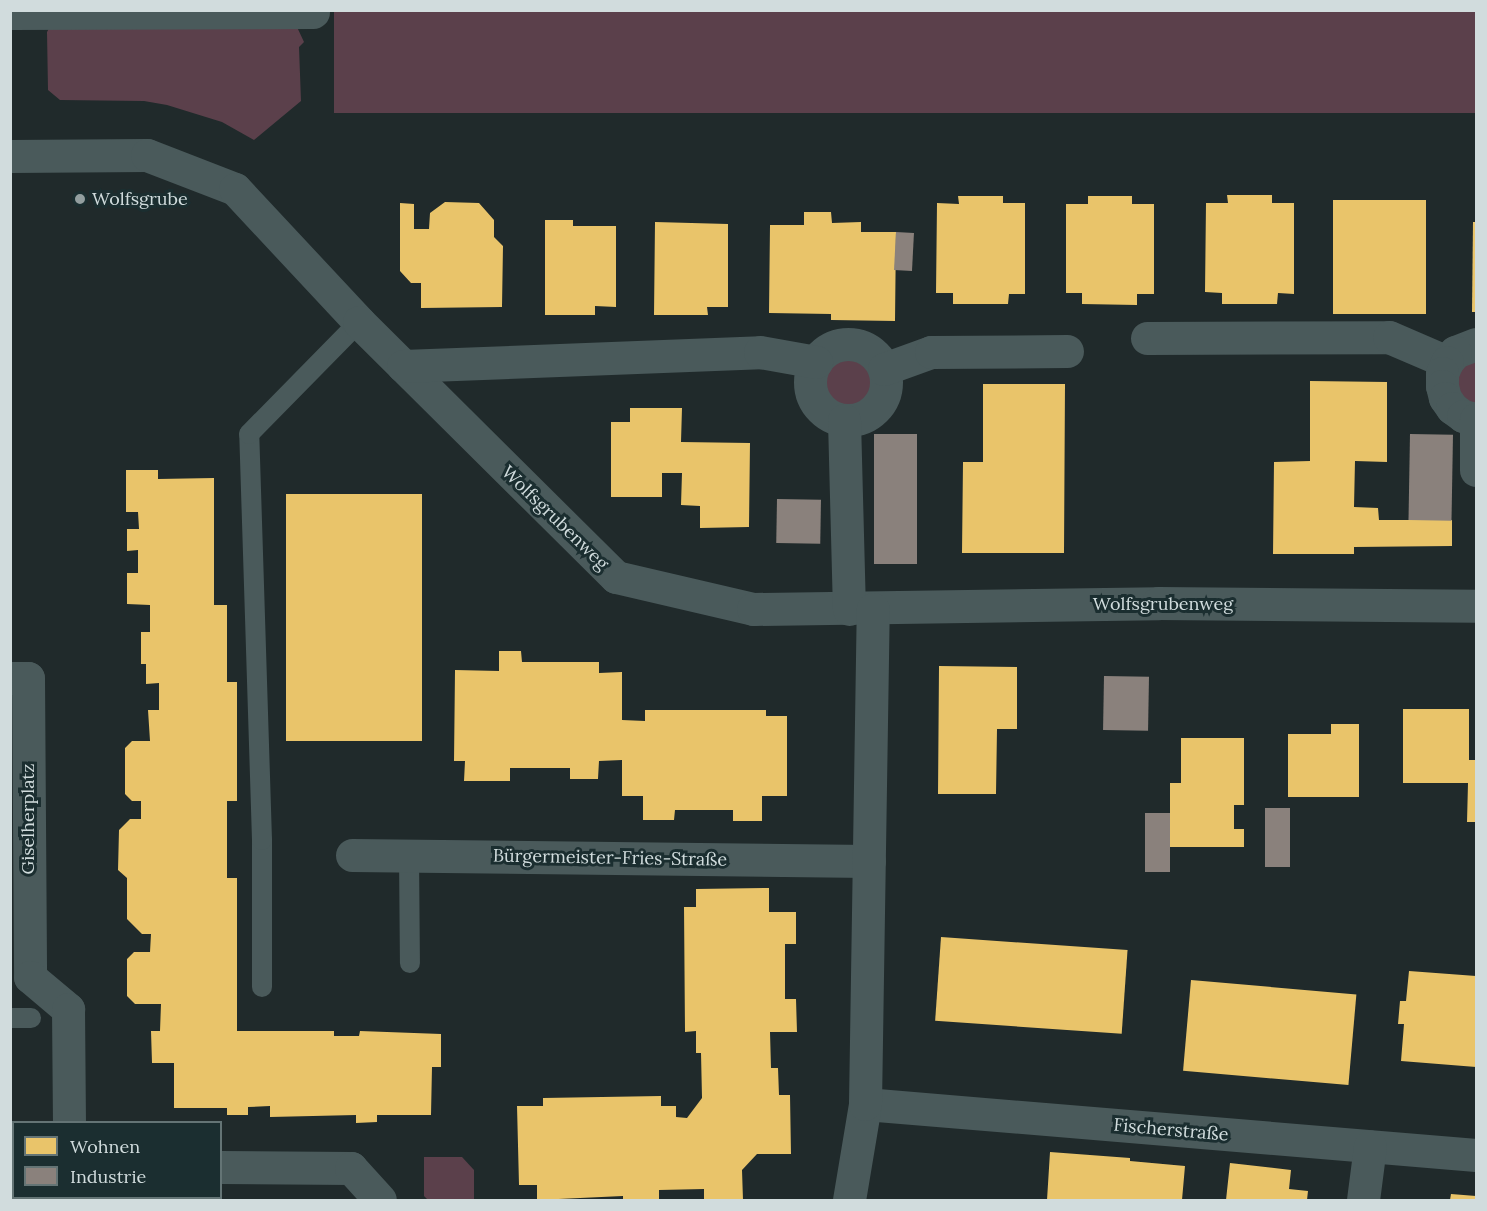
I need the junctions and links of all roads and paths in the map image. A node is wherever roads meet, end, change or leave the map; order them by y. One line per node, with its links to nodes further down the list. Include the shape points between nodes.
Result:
1 (313, 12): 2 (street)
2 (10, 13)
3 (10, 156): 4 (street, Wolfsgrubenweg, via 147,155 235,189)
4 (359, 322): 10 (street, Wolfsgrubenweg); 23 (lane, via 249,434 262,840)
5 (1147, 338): 9 (street, via 1389,337)
6 (1476, 344): 9 (street, via 1455,352)
7 (1067, 351): 11 (street, via 931,352)
8 (816, 362): 10 (street, via 760,352); 11 (street, via 835,347 858,345 878,358); 13 (street, via 810,387 814,399 821,410)
9 (1447, 362): 12 (street, via 1442,373 1445,398 1452,408)
10 (403, 366): 16 (street, Wolfsgrubenweg, via 616,577 753,609)
11 (884, 369): 13 (street, via 885,394 879,406 863,417)
12 (1476, 419): 14 (street)
13 (844, 420): 16 (street)
14 (1476, 470)
15 (1476, 606): 16 (street, Wolfsgrubenweg, via 1158,603)
16 (861, 609): 20 (street)
17 (10, 678): 22 (street, Giselherplatz, via 28,678)
18 (352, 855): 19 (street, Bürgermeister-Fries-Straße)
19 (409, 855): 20 (street, Bürgermeister-Fries-Straße); 21 (lane)
20 (869, 861): 26 (street)
21 (410, 963)
22 (20, 977): 27 (street, Giselherplatz, via 68,1010)
23 (262, 987)
24 (10, 1018): 25 (lane)
25 (31, 1018)
26 (865, 1104): 28 (street, Fischerstraße); 32 (street)
27 (69, 1121)
28 (1370, 1146): 29 (street, Fischerstraße); 33 (street)
29 (1476, 1155)
30 (222, 1167): 31 (street, via 351,1168)
31 (380, 1200)
32 (849, 1200)
33 (1362, 1200)

